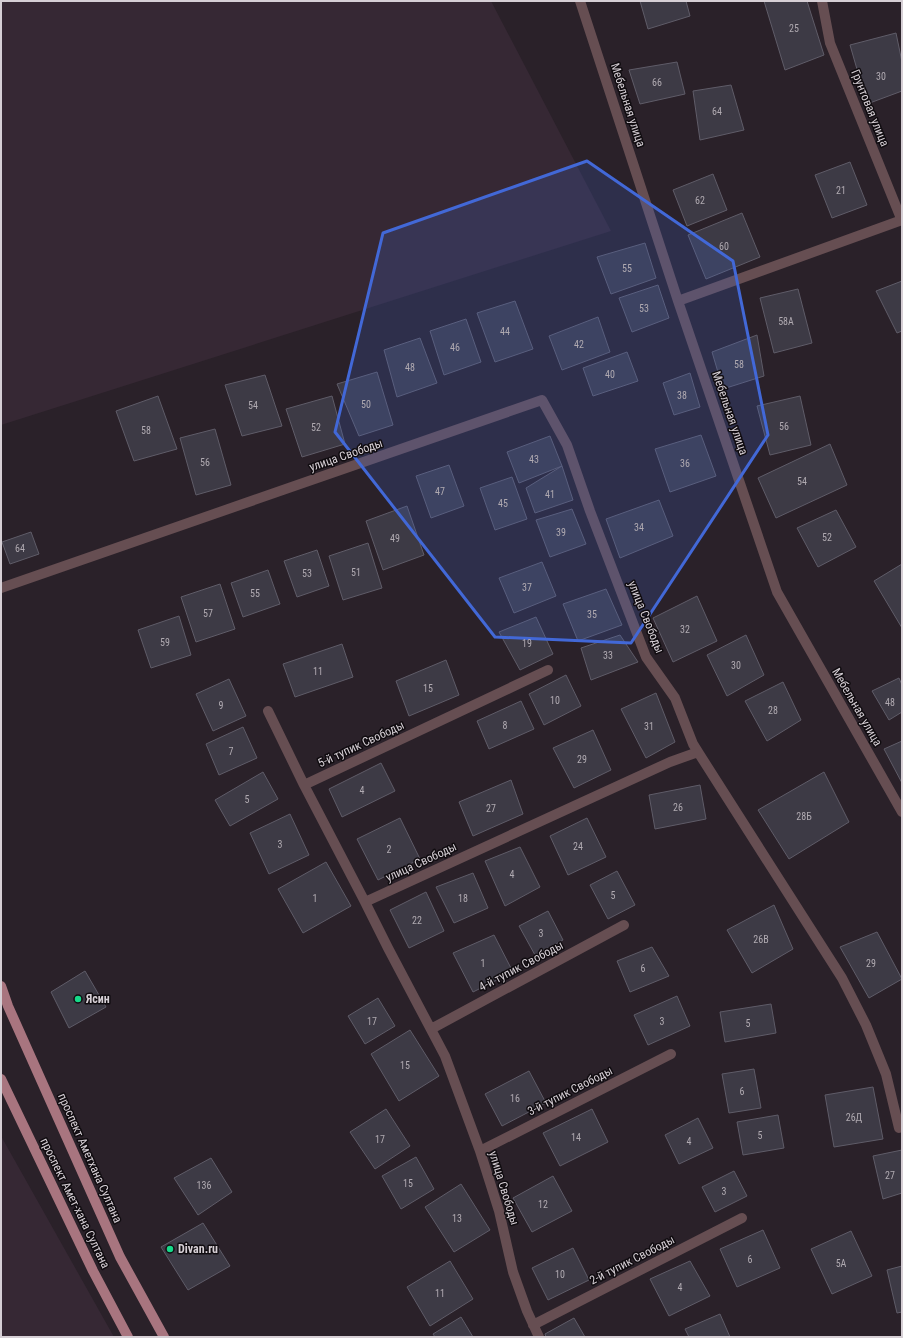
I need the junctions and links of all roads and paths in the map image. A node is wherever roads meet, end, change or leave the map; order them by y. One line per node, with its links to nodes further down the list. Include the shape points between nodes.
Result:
1 (580, 1): 4 (street, Мебельная улица)
2 (822, 1): 3 (street, Грунтовая улица, via 830,43)
3 (902, 220): 4 (street)
4 (678, 301): 10 (street, Мебельная улица, via 777,592)
5 (1, 588): 8 (street, улица Свободы, via 542,400 567,445 646,657 675,698)
6 (548, 670): 9 (street, 5-й тупик Свободы)
7 (268, 711): 9 (street)
8 (698, 752): 11 (street, улица Свободы, via 670,762); 18 (street, via 842,978 866,1025 886,1074)
9 (304, 785): 11 (street)
10 (902, 812)
11 (365, 902): 15 (street, улица Свободы)
12 (624, 925): 15 (street, 4-й тупик Свободы)
13 (1, 986): 14 (main road, проспект Аметхана Султана)
14 (4, 1004): 23 (main road, проспект Аметхана Султана, via 120,1257)
15 (431, 1029): 19 (street, улица Свободы, via 445,1056)
16 (671, 1054): 19 (street, 3-й тупик Свободы)
17 (1, 1079): 22 (main road, проспект Амет-хана Султана, via 93,1272)
18 (899, 1128)
19 (480, 1151): 21 (street, улица Свободы, via 499,1211 513,1272)
20 (742, 1218): 21 (street, 2-й тупик Свободы)
21 (533, 1325): 24 (street, улица Свободы)
22 (128, 1337)
23 (164, 1337)
24 (539, 1337)

